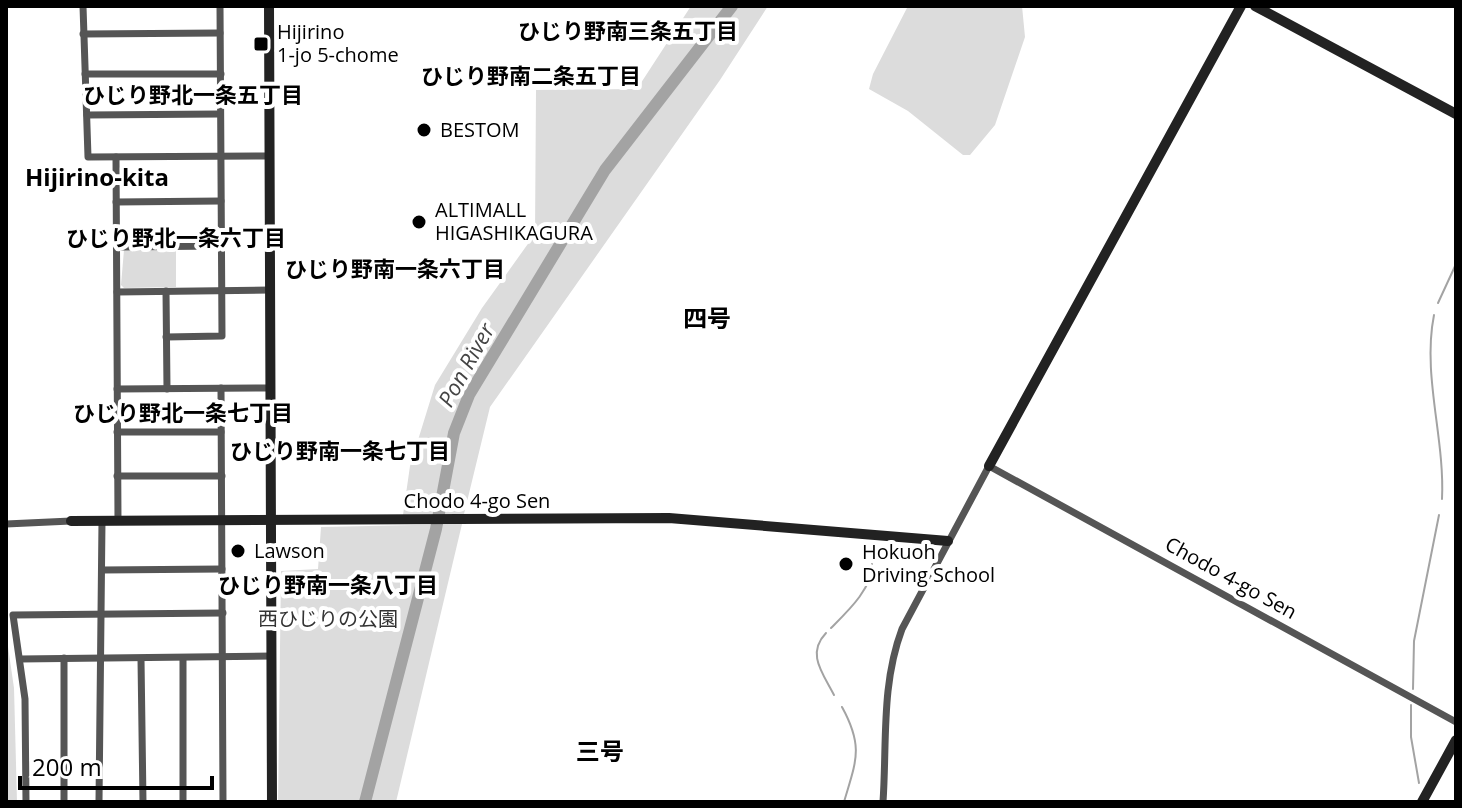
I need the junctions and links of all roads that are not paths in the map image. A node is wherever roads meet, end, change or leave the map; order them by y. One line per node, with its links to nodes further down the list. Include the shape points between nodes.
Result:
1 (83, 6): 7 (street)
2 (220, 6): 6 (street)
3 (269, 6): 14 (street)
4 (1241, 6): 31 (street)
5 (1255, 6): 11 (street)
6 (220, 33): 7 (street); 9 (street)
7 (83, 34): 8 (street)
8 (85, 74): 9 (street); 12 (street)
9 (221, 74): 10 (street)
10 (220, 114): 12 (street); 13 (street)
11 (1456, 114)
12 (87, 115): 15 (street, via 88,157)
13 (222, 156): 14 (street); 15 (street); 16 (street)
14 (269, 156): 20 (street)
15 (116, 157): 17 (street)
16 (221, 201): 17 (street); 18 (street)
17 (116, 202): 19 (street)
18 (221, 246): 19 (street); 22 (street)
19 (117, 247): 23 (street)
20 (270, 290): 22 (street); 26 (street)
21 (166, 291): 22 (street); 23 (street); 24 (street)
22 (222, 291): 24 (street, via 222,336)
23 (117, 292): 27 (street)
24 (166, 337): 28 (street)
25 (221, 388): 26 (street); 28 (street); 30 (street)
26 (270, 388): 35 (street)
27 (117, 389): 28 (street); 29 (street)
28 (167, 389)
29 (117, 432): 30 (street); 32 (street)
30 (221, 432): 33 (street)
31 (989, 466): 40 (street); 52 (street, Chodo 4-go Sen)
32 (117, 476): 33 (street); 38 (street)
33 (222, 476): 34 (street)
34 (222, 520): 35 (street, Chodo 4-go Sen); 38 (street, Chodo 4-go Sen); 41 (street)
35 (271, 520): 40 (street, Chodo 4-go Sen, via 669,518); 45 (street)
36 (71, 521): 37 (street, Chodo 4-go Sen); 39 (street, Chodo 4-go Sen)
37 (102, 521): 38 (street, Chodo 4-go Sen); 42 (street)
38 (118, 521)
39 (6, 524)
40 (948, 541): 61 (street, via 892,655)
41 (222, 569): 42 (street); 43 (street)
42 (102, 570): 44 (street)
43 (223, 613): 44 (street); 49 (street)
44 (102, 614): 47 (street); 50 (street, via 13,615)
45 (272, 656): 49 (street); 60 (street)
46 (64, 658): 47 (street); 50 (street); 55 (street)
47 (101, 658): 51 (street); 56 (street)
48 (183, 658): 49 (street); 51 (street); 58 (street)
49 (223, 658): 59 (street)
50 (20, 659): 54 (street)
51 (141, 659): 57 (street)
52 (1456, 722)
53 (1456, 740): 62 (street)
54 (26, 802)
55 (64, 802)
56 (99, 802)
57 (143, 802)
58 (183, 802)
59 (223, 802)
60 (272, 802)
61 (883, 802)
62 (1422, 802)

